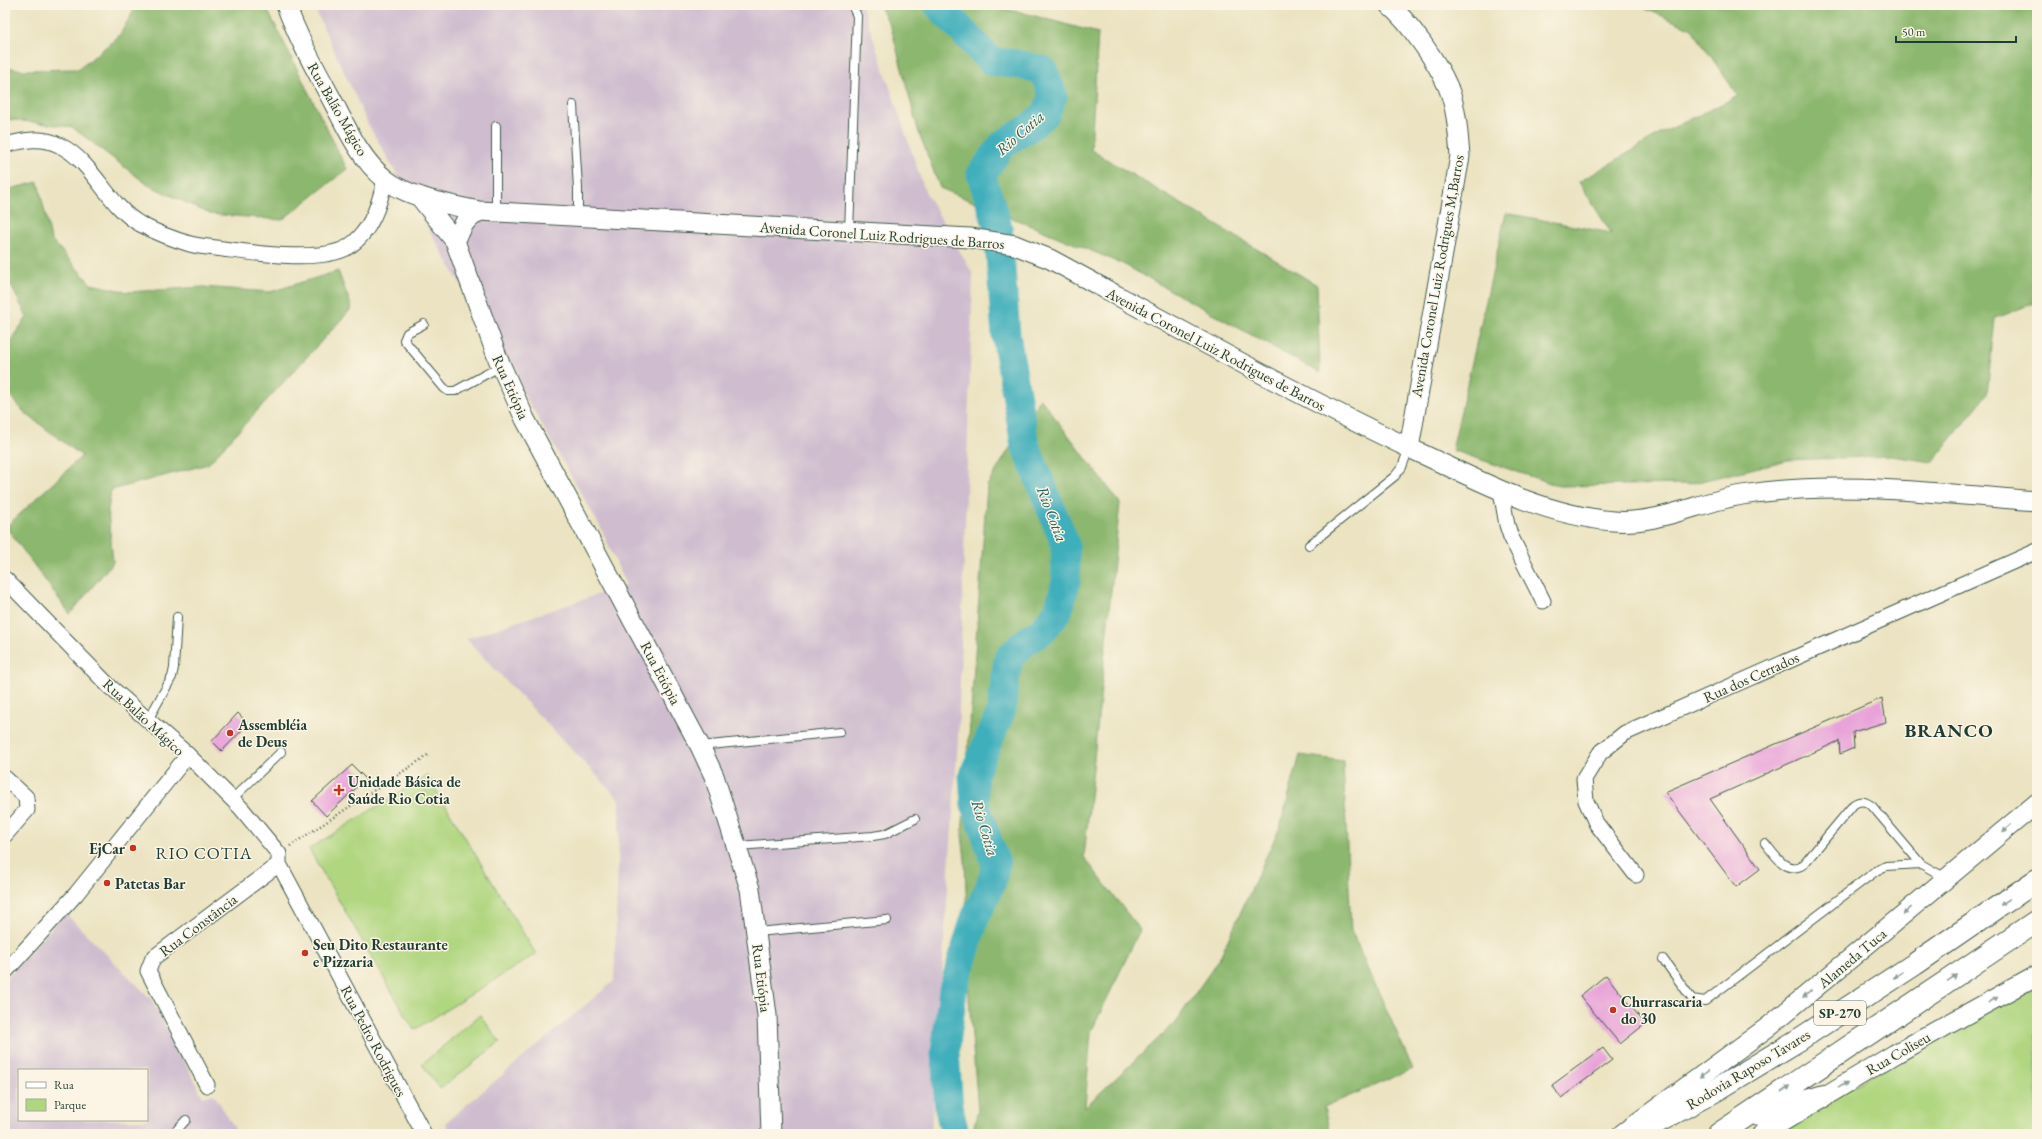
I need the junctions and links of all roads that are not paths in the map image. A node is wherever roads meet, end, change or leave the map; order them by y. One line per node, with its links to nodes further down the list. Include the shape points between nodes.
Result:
1 (286, 5): 7 (street, Rua Balão Mágico, via 308,55 360,150)
2 (852, 5): 11 (lane, via 857,16)
3 (1389, 5): 15 (street, Avenida Coronel Luiz Rodrigues M,Barros, via 1401,15 1427,51 1448,87 1456,119 1460,156)
4 (573, 105): 10 (lane)
5 (496, 126): 9 (lane)
6 (5, 145): 7 (street, via 30,139 51,141 62,146 81,161 120,210 140,224 166,236 192,244 273,256 328,254 349,246 364,231 379,205)
7 (386, 179): 8 (street, Avenida Coronel Luiz Rodrigues de Barros)
8 (419, 196): 9 (street, Avenida Coronel Luiz Rodrigues de Barros); 12 (street, Rua Etiópia)
9 (487, 211): 10 (street, Avenida Coronel Luiz Rodrigues de Barros); 12 (street, via 465,222)
10 (578, 216): 11 (street, Avenida Coronel Luiz Rodrigues de Barros)
11 (850, 231): 15 (street, Avenida Coronel Luiz Rodrigues de Barros, via 970,238 1015,245 1050,259 1324,407)
12 (454, 241): 14 (street, Rua Etiópia)
13 (424, 324): 14 (lane, via 407,333 404,340 448,391 455,391)
14 (501, 366): 25 (street, Rua Etiópia, via 525,420)
15 (1409, 448): 16 (street, Avenida Coronel Luiz Rodrigues de Barros); 18 (lane, via 1402,467 1395,476)
16 (1501, 491): 17 (street, Avenida Coronel Luiz Rodrigues de Barros, via 1535,505 1578,517 1616,521 1642,520 1742,495 1839,487); 21 (street, via 1511,537)
17 (2037, 501)
18 (1309, 545)
19 (2037, 551): 37 (street, Rua dos Cerrados, via 1625,733 1600,753 1584,779 1586,801 1596,823)
20 (5, 579): 23 (street, Rua Balão Mágico, via 110,687)
21 (1543, 601)
22 (177, 617): 23 (lane, via 172,677)
23 (148, 720): 27 (street, Rua Balão Mágico)
24 (840, 732): 25 (lane)
25 (700, 746): 34 (street, Rua Etiópia, via 714,776)
26 (281, 752): 29 (lane)
27 (188, 755): 29 (street, Rua Pedro Rodrigues); 44 (street, Rua Balão Mágico, via 76,894)
28 (5, 778): 32 (street, via 26,797 27,810)
29 (232, 799): 35 (street, Rua Pedro Rodrigues)
30 (2037, 803): 38 (street, Alameda Tuca, one-way to 38)
31 (915, 819): 34 (lane, via 885,834 874,836)
32 (5, 835)
33 (1765, 844): 36 (lane, via 1782,863 1792,868 1798,867 1854,804 1866,801)
34 (737, 846): 42 (street, Rua Etiópia, via 750,889)
35 (279, 859): 46 (street, Rua Constância, via 153,958 148,971); 51 (street, Rua Pedro Rodrigues)
36 (1921, 864): 38 (lane); 43 (lane, via 1886,866 1876,871 1705,1001 1692,999)
37 (1636, 875)
38 (1947, 878): 53 (street, Alameda Tuca, one-way to 53, via 1768,1027)
39 (2037, 880): 54 (highway, Rodovia Raposo Tavares / SP-270, one-way to 54, via 1800,1039 1718,1090)
40 (887, 920): 42 (lane)
41 (2037, 921): 49 (highway, SP-270, one-way to 41)
42 (756, 932): 52 (street, Rua Etiópia, via 767,1015)
43 (1663, 959)
44 (5, 972)
45 (2037, 975): 47 (street, Rua Coliseu, one-way to 45)
46 (207, 1085)
47 (1824, 1096): 49 (highway); 56 (street, Rua Coliseu)
48 (186, 1120): 50 (lane)
49 (1738, 1121): 55 (highway, SP-270)
50 (173, 1134)
51 (424, 1134)
52 (771, 1134)
53 (1622, 1134)
54 (1635, 1134)
55 (1719, 1134)
56 (1762, 1134)

